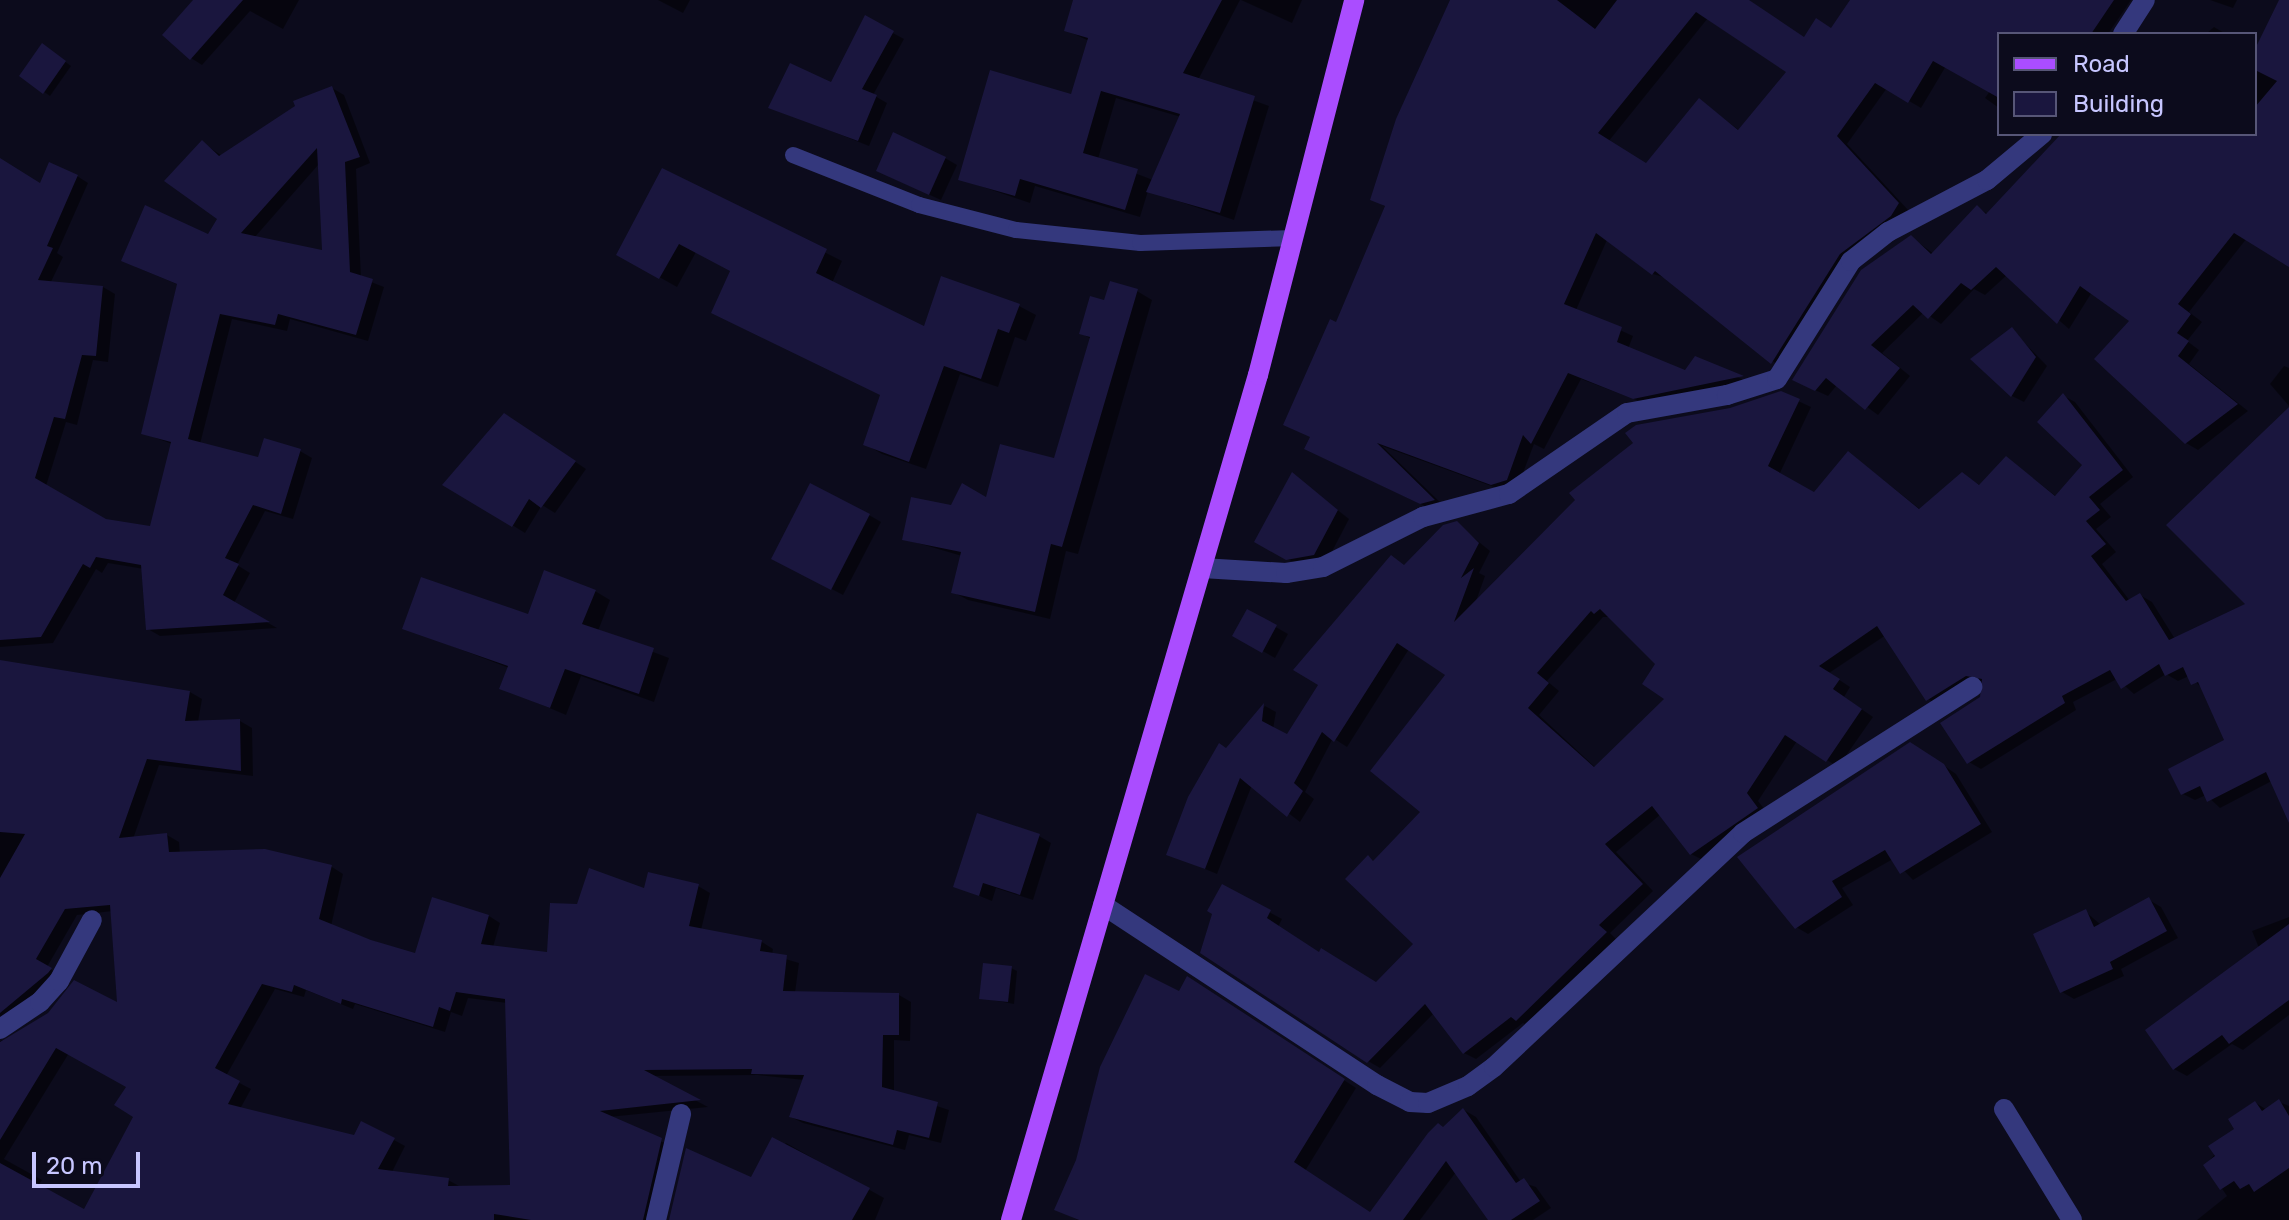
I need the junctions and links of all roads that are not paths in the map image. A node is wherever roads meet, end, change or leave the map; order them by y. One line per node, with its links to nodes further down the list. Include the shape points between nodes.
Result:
1 (1354, 0): 6 (main road)
2 (2145, 0): 3 (street)
3 (2124, 32)
4 (2040, 136): 7 (street, via 1987,180 1888,232 1851,261 1777,379 1727,395 1627,413 1509,494 1423,517 1323,567 1286,573)
5 (793, 155): 6 (lane, via 919,205 1016,230 1140,243)
6 (1294, 238): 7 (main road)
7 (1202, 568): 9 (main road)
8 (1972, 687): 9 (street, via 1743,833 1494,1067 1468,1086 1428,1103 1410,1102 1377,1085)
9 (1103, 905): 15 (main road)
10 (92, 920): 11 (street, via 59,981 40,1002)
11 (0, 1029)
12 (2004, 1109): 16 (street)
13 (681, 1114): 14 (street)
14 (656, 1220)
15 (1011, 1220)
16 (2072, 1220)

